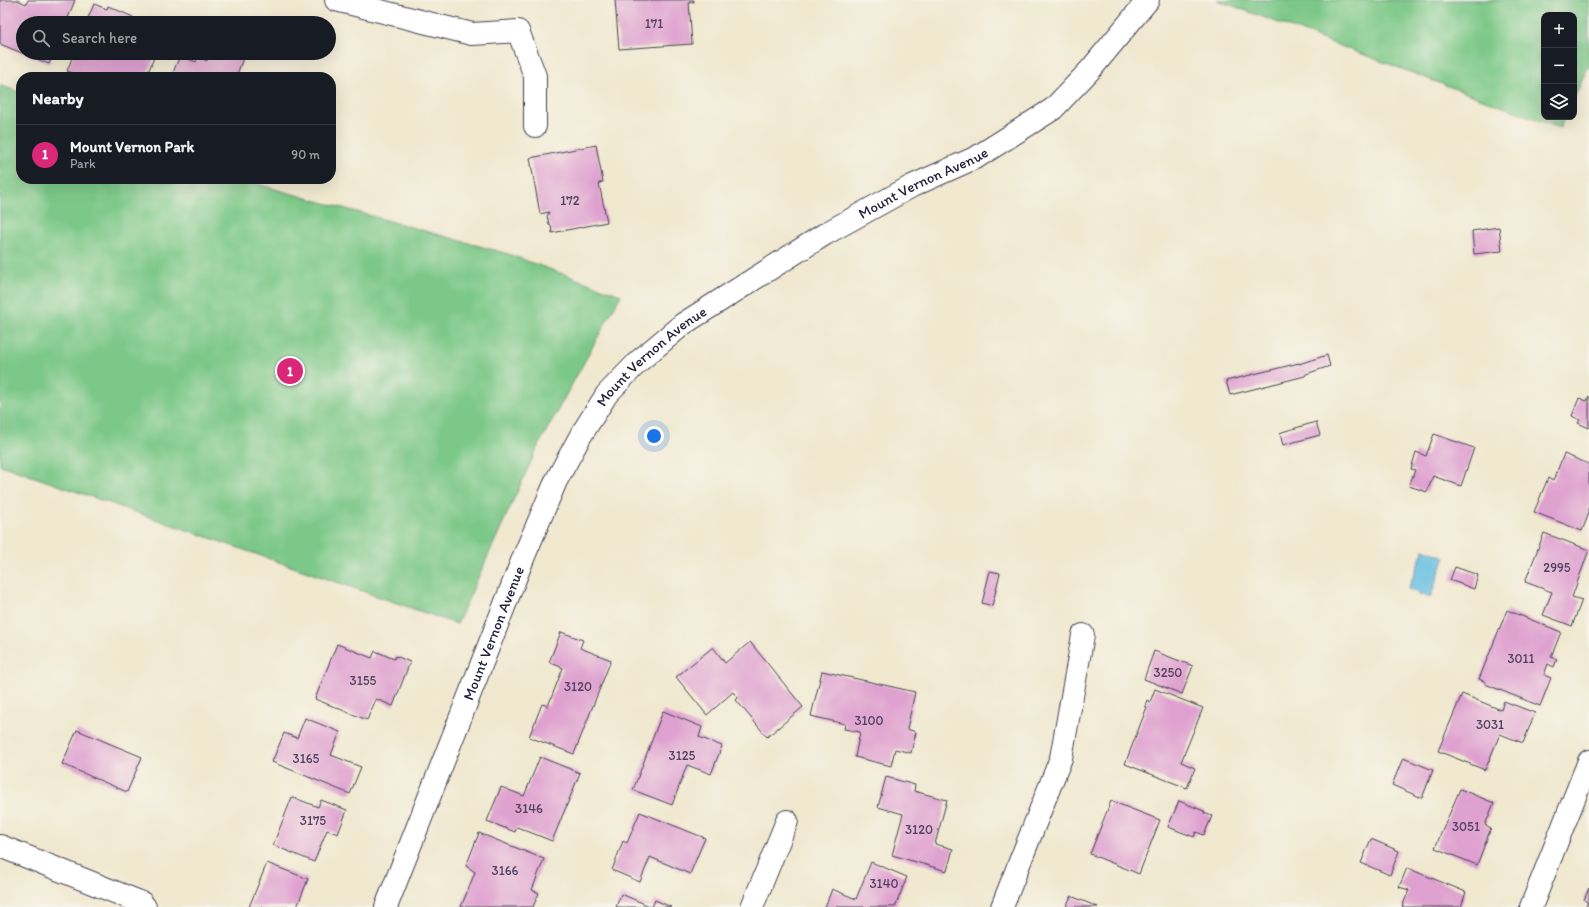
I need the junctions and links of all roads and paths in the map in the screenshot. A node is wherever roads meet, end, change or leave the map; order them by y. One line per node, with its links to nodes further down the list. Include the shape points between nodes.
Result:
1 (336, 0): 3 (street, via 472,34 518,30 535,76)
2 (1148, 0): 9 (street, Mount Vernon Avenue, via 1091,69 1053,109 977,157 912,186 825,234 683,324 639,361 607,394 580,435 553,488)
3 (535, 126)
4 (1083, 635): 11 (street, via 1061,758)
5 (1589, 761): 12 (street)
6 (787, 821): 10 (street)
7 (0, 846): 8 (street, via 142,903)
8 (145, 907)
9 (386, 907)
10 (752, 907)
11 (1002, 907)
12 (1531, 907)

